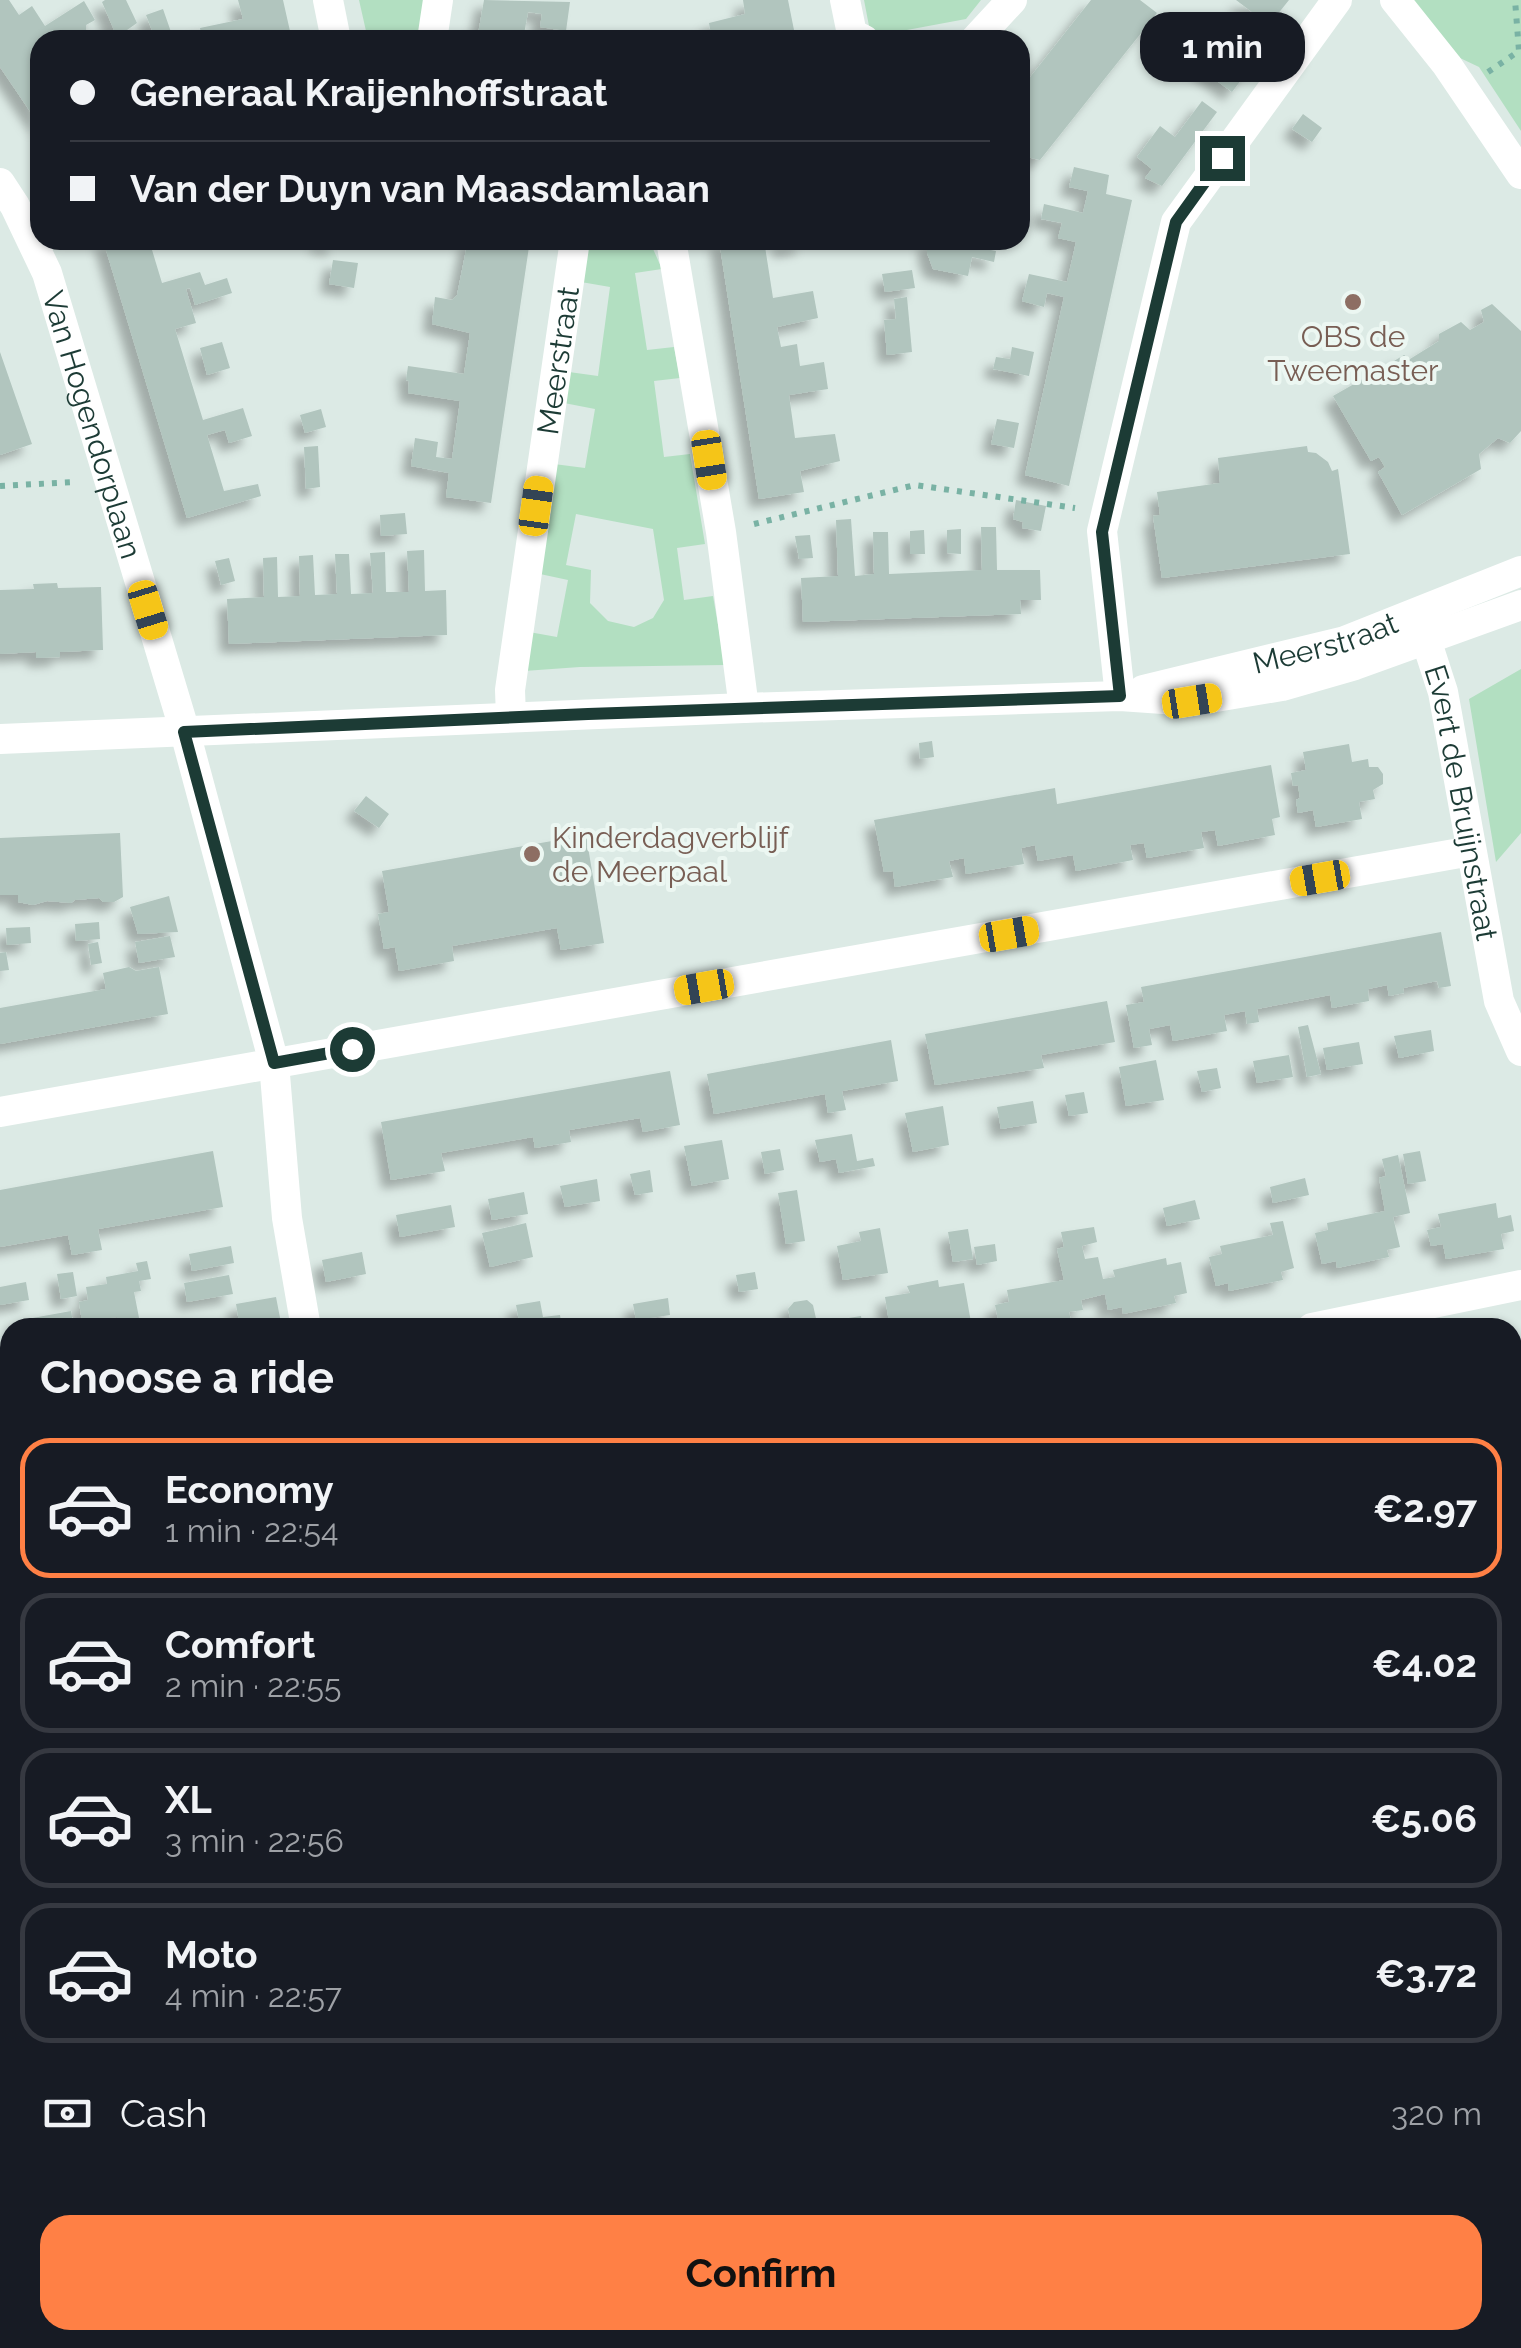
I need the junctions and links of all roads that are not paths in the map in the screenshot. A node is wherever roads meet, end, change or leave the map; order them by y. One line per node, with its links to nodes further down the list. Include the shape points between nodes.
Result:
1 (328, 0): 7 (street)
2 (438, 0): 8 (street)
3 (845, 0): 9 (street)
4 (1012, 0): 10 (street)
5 (1337, 0): 20 (street, via 1176,222 1102,532)
6 (1395, 0): 11 (street)
7 (334, 30)
8 (434, 30)
9 (851, 30)
10 (984, 30)
11 (1521, 174)
12 (0, 183): 13 (street, Van Hogendorplaan)
13 (30, 237)
14 (36, 250): 23 (street, Van Hogendorplaan)
15 (574, 250): 22 (street, Meerstraat)
16 (674, 250): 21 (street)
17 (1521, 571): 19 (street, Meerstraat)
18 (1521, 605): 19 (street, Meerstraat)
19 (1422, 626): 20 (street, Meerstraat); 25 (street, Evert de Bruijnstraat, via 1443,692)
20 (1120, 696): 21 (street, Meerstraat)
21 (744, 708): 22 (street, Meerstraat)
22 (510, 717): 23 (street, Meerstraat)
23 (184, 732): 24 (street, Meerstraat); 27 (street, Van Hogendorplaan)
24 (0, 739)
25 (1471, 851): 26 (street, Evert de Bruijnstraat, via 1499,1001); 27 (street)
26 (1521, 1052)
27 (274, 1063): 28 (street); 30 (street, Van Hogendorplaan, via 287,1218)
28 (0, 1112)
29 (1521, 1285): 31 (street)
30 (304, 1318)
31 (1361, 1318)

